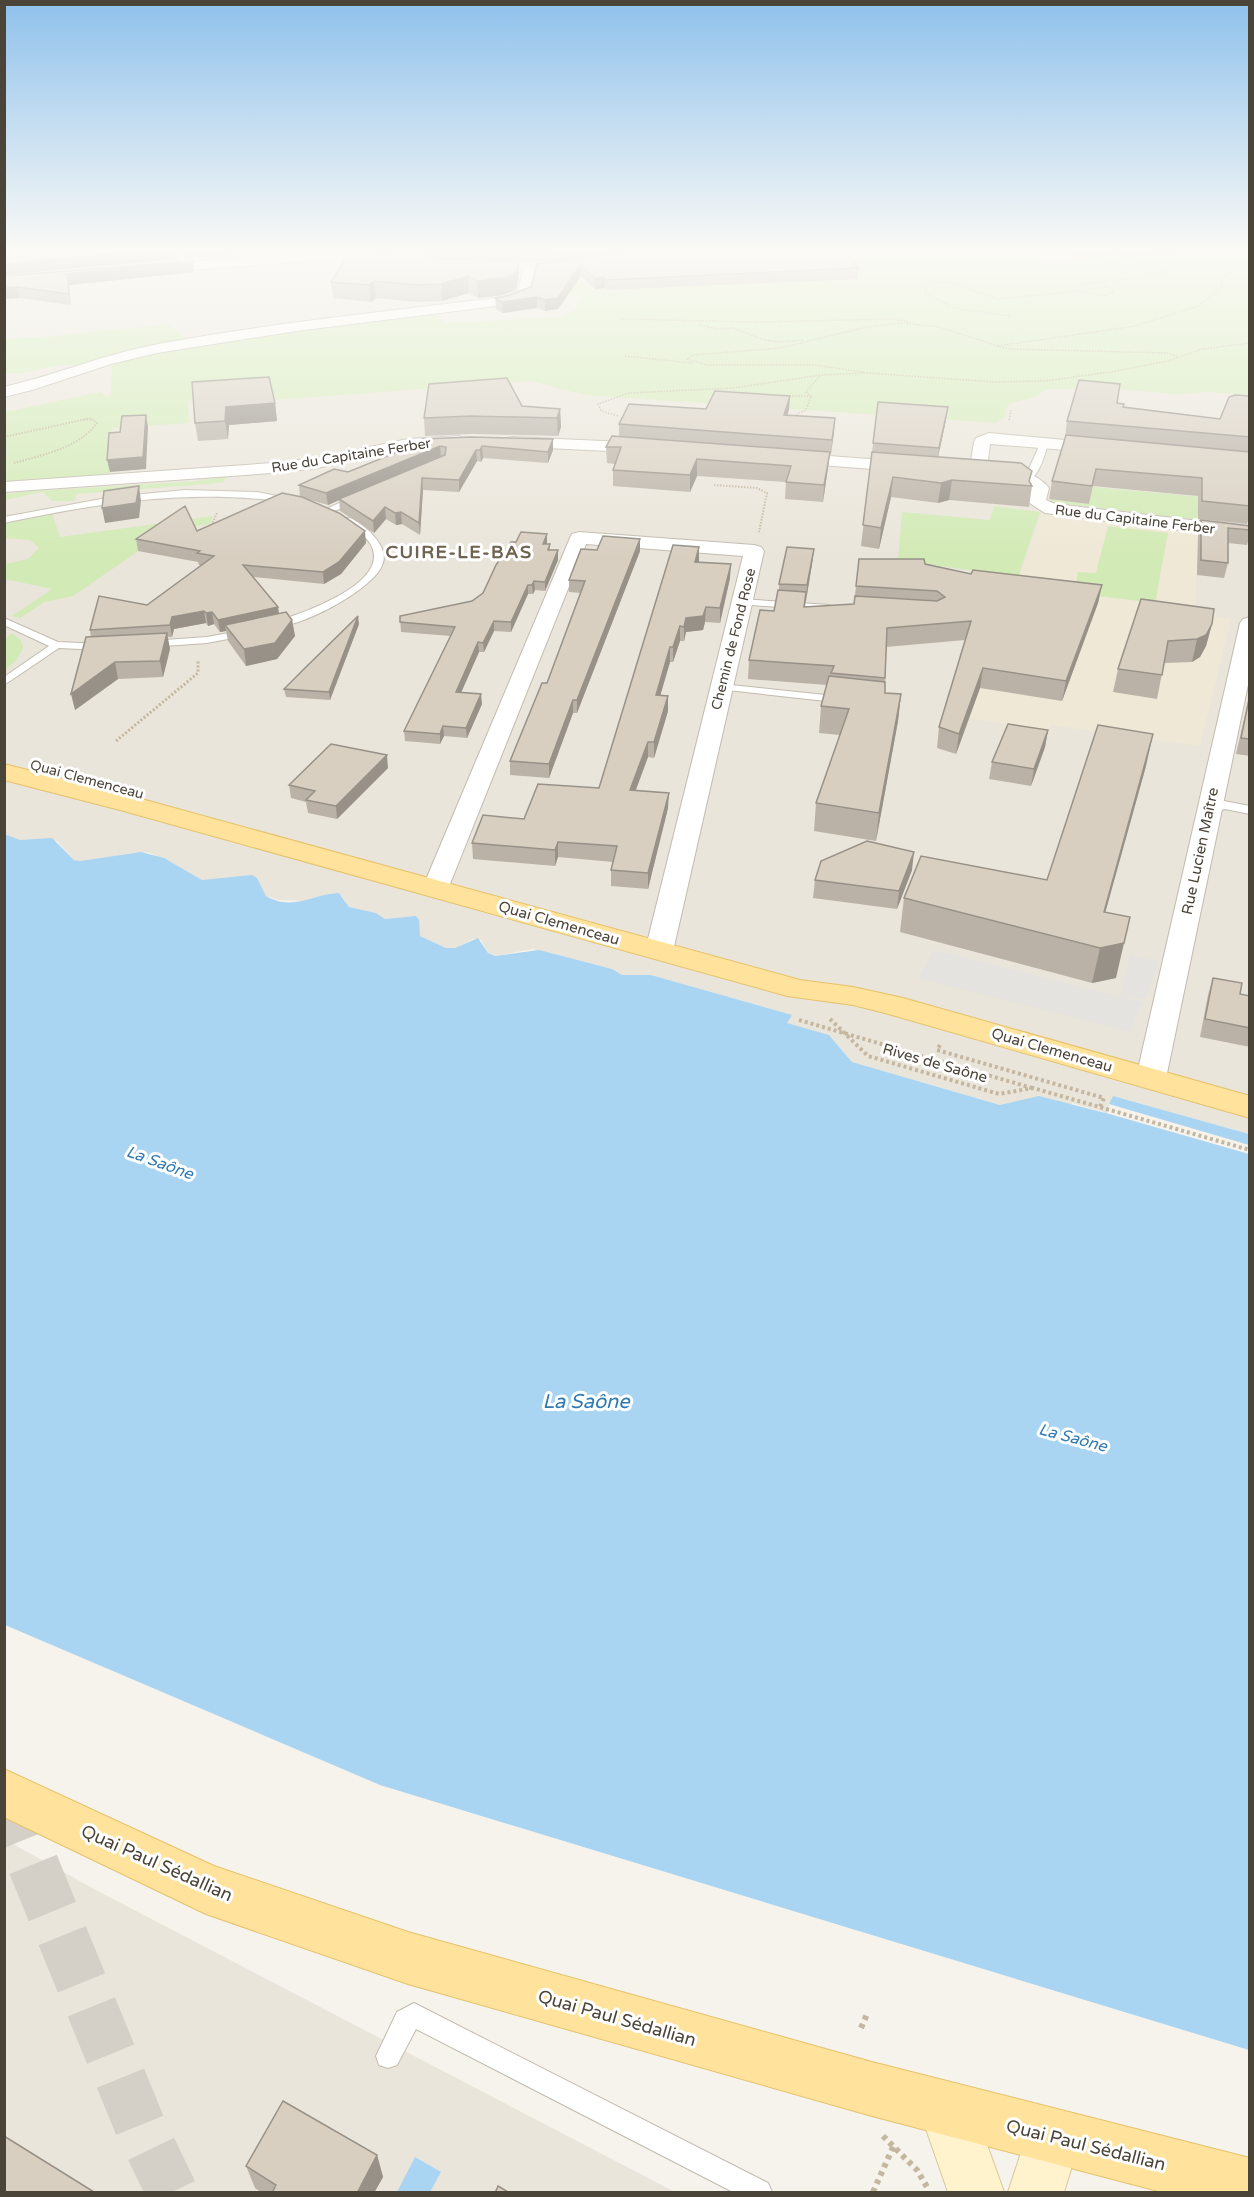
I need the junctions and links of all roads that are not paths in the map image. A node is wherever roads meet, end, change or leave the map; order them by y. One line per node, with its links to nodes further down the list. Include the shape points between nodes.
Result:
1 (141, 353): 2 (street)
2 (4, 392)
3 (472, 441): 13 (street, Rue du Capitaine Ferber, via 408,444 272,468)
4 (496, 441): 6 (street)
5 (1045, 442): 7 (street); 11 (street, via 989,438 982,442); 12 (lane)
6 (662, 449)
7 (1116, 449)
8 (769, 456): 9 (street)
9 (923, 468)
10 (956, 470): 11 (street)
11 (978, 472): 12 (street)
12 (1026, 479): 17 (street, Rue du Capitaine Ferber, via 1040,488 1039,504 1051,509)
13 (4, 487)
14 (370, 492): 15 (lane)
15 (329, 510): 16 (lane, via 280,497 201,492 123,499); 22 (lane, via 347,519 373,542 380,556 377,565 363,584 336,602)
16 (4, 520)
17 (1250, 533)
18 (742, 602): 19 (lane); 28 (street, Chemin de Fond Rose); 35 (street, Chemin de Fond Rose, via 754,551 579,538)
19 (840, 609)
20 (4, 621): 24 (lane)
21 (1250, 624): 33 (street, Rue Lucien Maître)
22 (268, 627)
23 (258, 630): 25 (lane, via 197,641)
24 (57, 645): 26 (lane); 27 (lane)
25 (138, 645)
26 (116, 646)
27 (4, 682)
28 (722, 687): 29 (lane); 36 (street, Chemin de Fond Rose)
29 (853, 700)
30 (4, 758): 32 (main road, Quai Clemenceau)
31 (4, 772): 32 (main road, Quai Clemenceau)
32 (164, 807): 35 (main road, Quai Clemenceau)
33 (1209, 810): 34 (lane, via 1224,805); 37 (street, Rue Lucien Maître)
34 (1250, 810)
35 (437, 882): 36 (main road, Quai Clemenceau)
36 (660, 944): 37 (main road, Quai Clemenceau, via 798,989 853,996)
37 (1151, 1078): 38 (main road, Quai Clemenceau)
38 (1250, 1107)
39 (4, 1792): 41 (main road, Quai Paul Sédallian, via 206,1890 408,1959)
40 (388, 2056): 44 (lane, via 406,2021 414,2015)
41 (947, 2109): 42 (main road, Quai Paul Sédallian); 45 (street)
42 (1053, 2138): 43 (main road, Quai Paul Sédallian); 46 (street)
43 (1250, 2187)
44 (759, 2193)
45 (976, 2193)
46 (1036, 2193)

